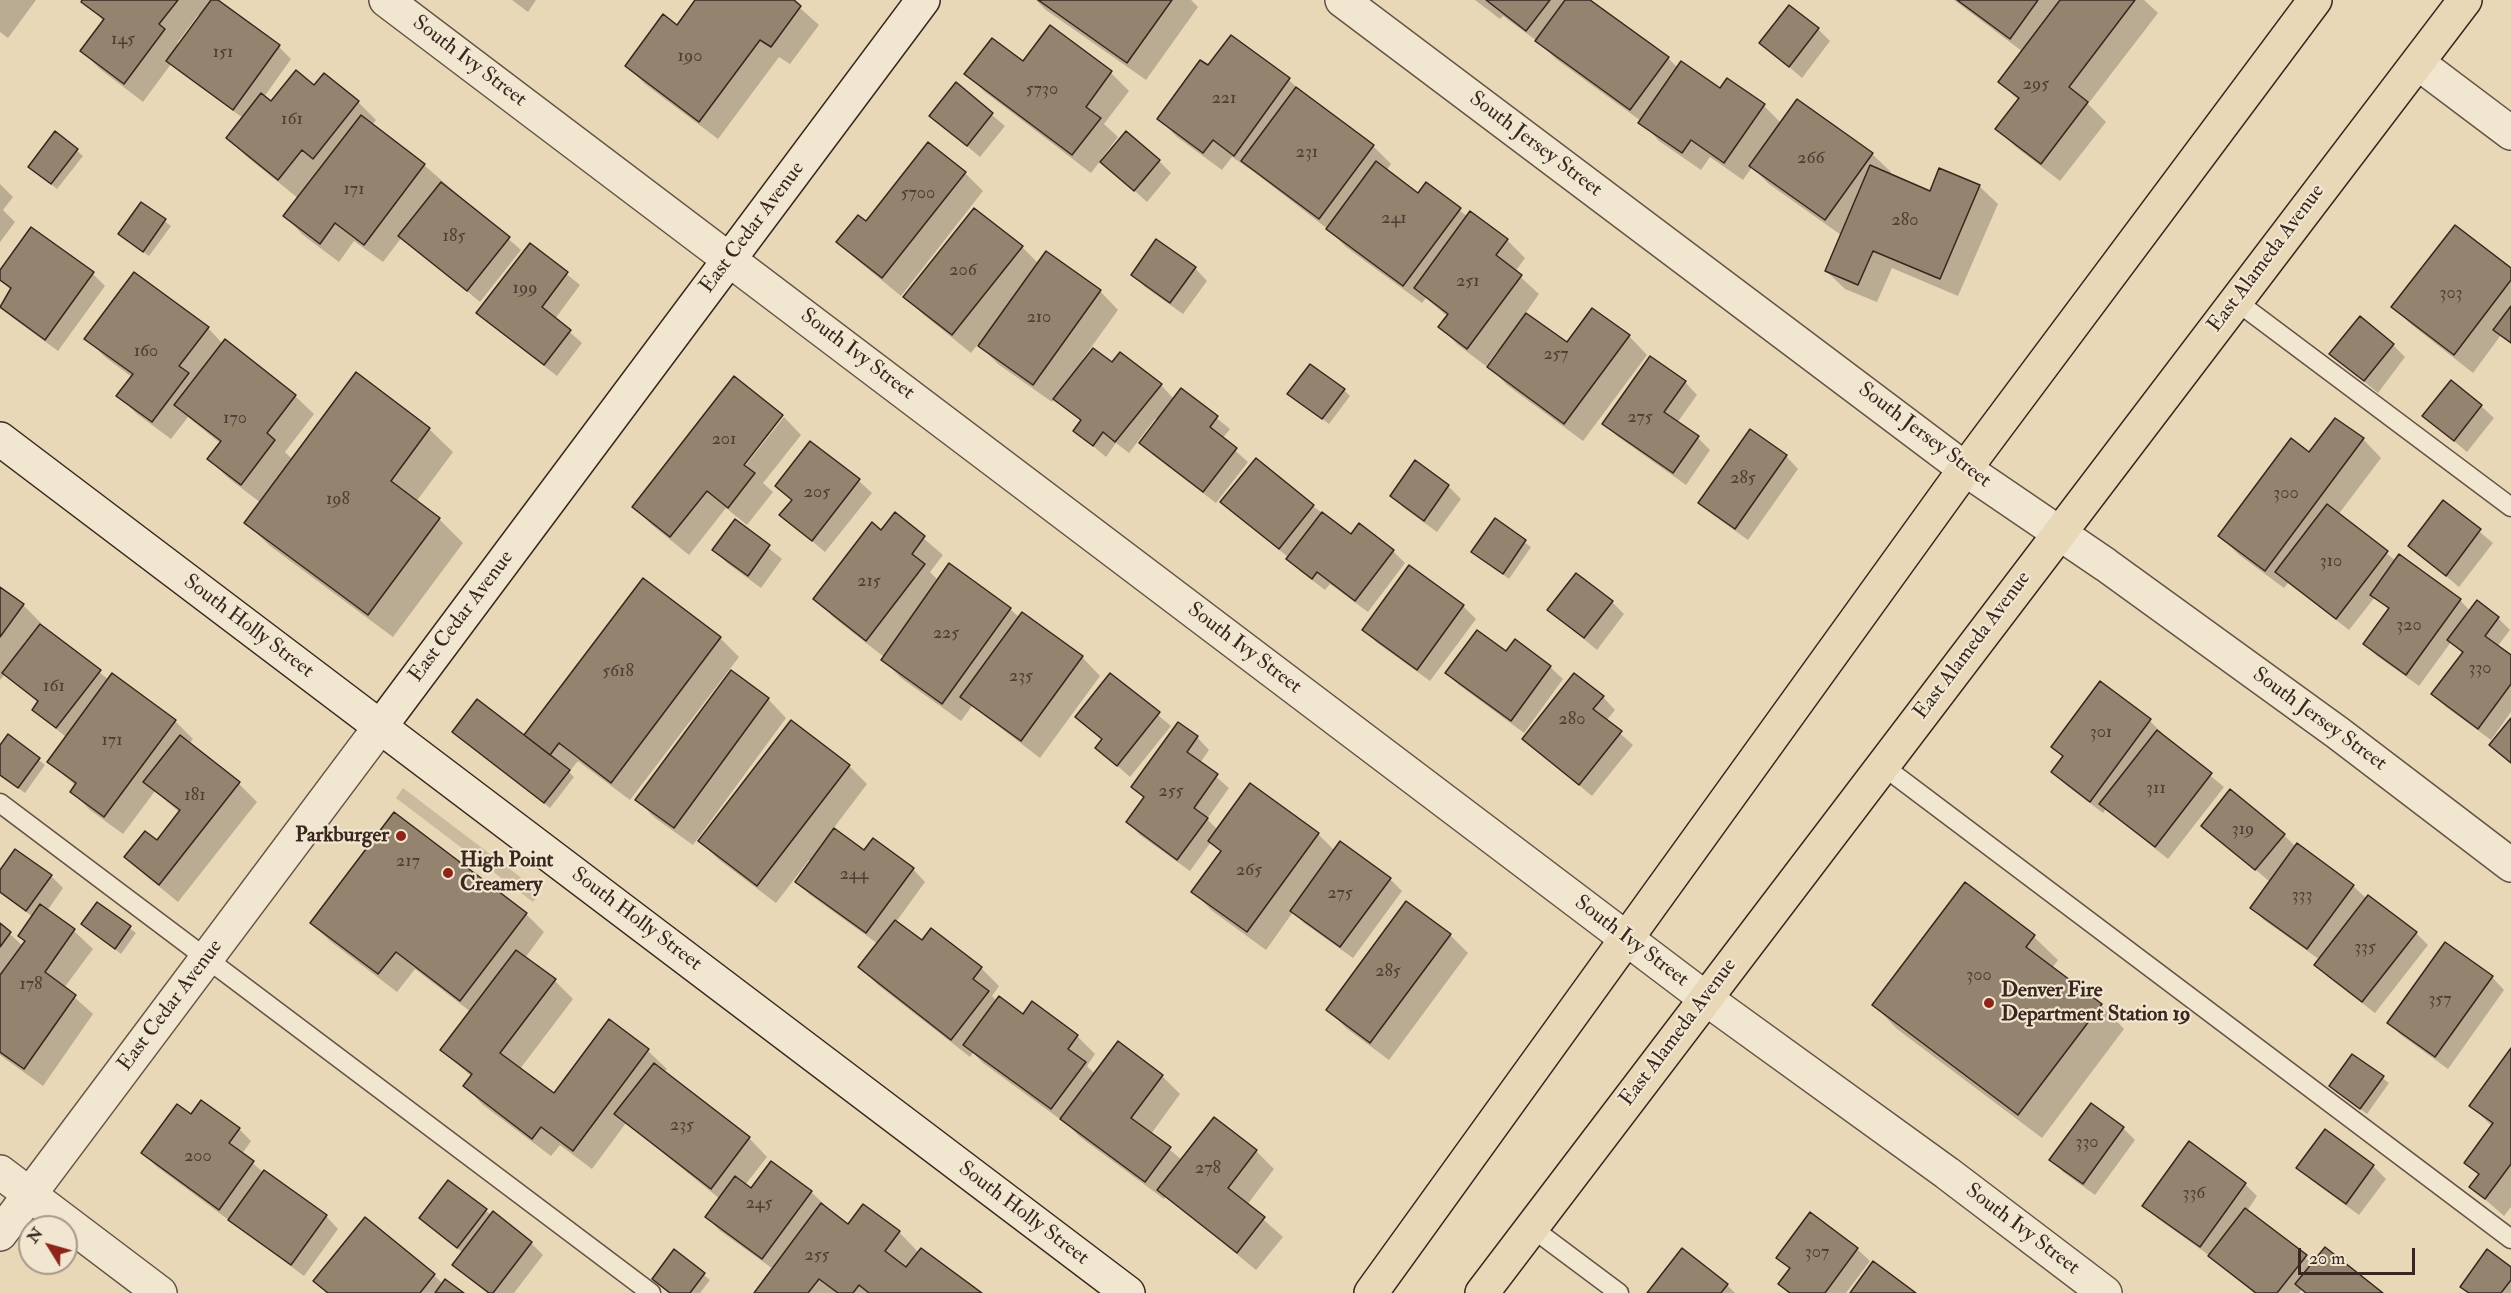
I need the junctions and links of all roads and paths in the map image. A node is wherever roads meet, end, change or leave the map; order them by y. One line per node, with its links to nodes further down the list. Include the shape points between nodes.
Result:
1 (386, 0): 8 (street, South Ivy Street)
2 (923, 0): 8 (street, East Cedar Avenue)
3 (1342, 0): 11 (street, South Jersey Street)
4 (2465, 0): 6 (main road, East Alameda Avenue)
5 (2309, 2): 11 (main road)
6 (2418, 63): 7 (street); 9 (main road, East Alameda Avenue)
7 (2511, 134)
8 (730, 259): 14 (street, East Cedar Avenue); 18 (street, South Ivy Street)
9 (2236, 301): 12 (lane); 13 (main road, East Alameda Avenue)
10 (0, 439): 14 (street, South Holly Street)
11 (1965, 469): 13 (street, South Jersey Street); 18 (main road)
12 (2511, 507)
13 (2059, 533): 15 (main road, East Alameda Avenue); 17 (street, South Jersey Street, via 2338,733)
14 (380, 727): 19 (street, East Cedar Avenue); 28 (street, South Holly Street)
15 (1883, 766): 20 (main road, East Alameda Avenue); 25 (lane)
16 (0, 803): 19 (lane)
17 (2511, 865)
18 (1627, 940): 20 (street, South Ivy Street); 29 (main road)
19 (207, 958): 22 (street, East Cedar Avenue); 27 (lane)
20 (1705, 998): 23 (main road, East Alameda Avenue); 32 (street, South Ivy Street)
21 (0, 1172): 22 (street)
22 (30, 1194): 24 (street, East Cedar Avenue); 26 (street)
23 (1532, 1228): 30 (main road, East Alameda Avenue); 31 (lane)
24 (0, 1234)
25 (2511, 1239)
26 (160, 1293)
27 (651, 1293)
28 (1128, 1293)
29 (1371, 1293)
30 (1482, 1293)
31 (1619, 1293)
32 (2105, 1293)

